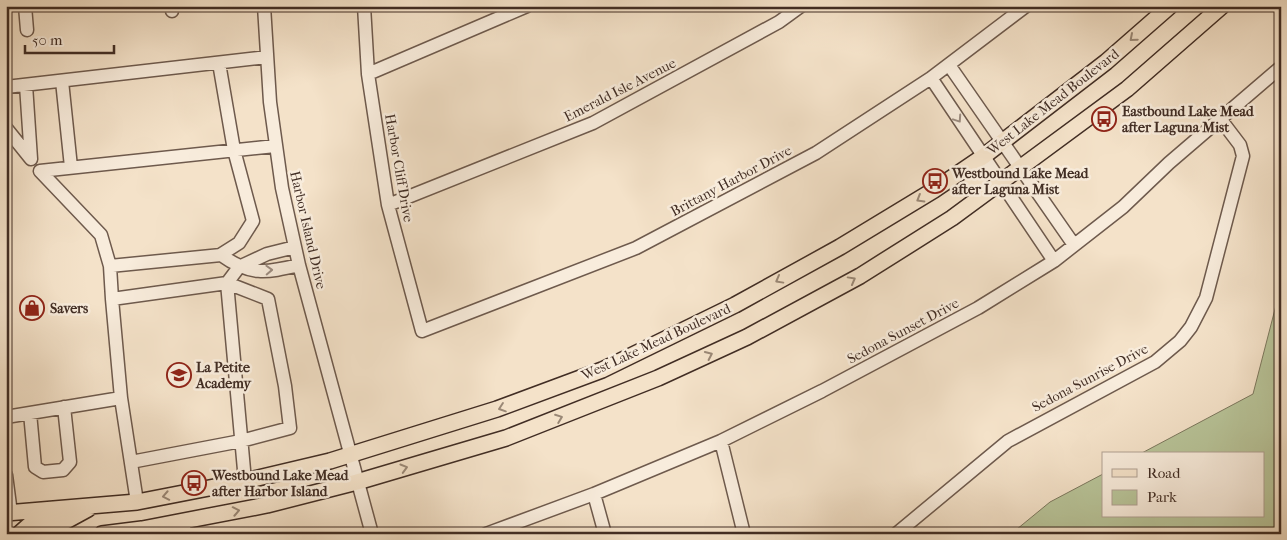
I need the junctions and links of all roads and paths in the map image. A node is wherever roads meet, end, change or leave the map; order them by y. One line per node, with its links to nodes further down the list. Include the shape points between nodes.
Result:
1 (25, 6): 9 (street)
2 (264, 6): 10 (street, Harbor Island Drive)
3 (364, 6): 14 (street, Harbor Cliff Drive)
4 (527, 6): 14 (street)
5 (801, 6): 30 (street, Emerald Isle Avenue, via 779,22 593,123)
6 (1026, 6): 12 (street, Brittany Harbor Drive)
7 (1170, 6): 21 (main road, West Lake Mead Boulevard, one-way to 21, via 1106,62)
8 (1222, 6): 27 (main road, via 1127,89)
9 (27, 30)
10 (267, 57): 11 (street); 22 (street, Harbor Island Drive)
11 (219, 62): 16 (street); 23 (street)
12 (949, 64): 15 (street, Brittany Harbor Drive); 21 (street)
13 (1281, 67): 19 (street, Sedona Sunset Drive)
14 (368, 74): 30 (street, Harbor Cliff Drive)
15 (931, 78): 24 (street, one-way to 24); 40 (street, Brittany Harbor Drive, via 816,153 636,248)
16 (62, 81): 17 (street); 26 (street)
17 (26, 85): 18 (street); 25 (street)
18 (6, 87)
19 (1221, 120): 31 (street, Sedona Sunset Drive, via 1123,207); 63 (street, Sedona Sunrise Drive, via 1240,145 1243,156 1206,298 1191,327 1155,362 1008,441)
20 (6, 128): 25 (street)
21 (1001, 142): 24 (main road, West Lake Mead Boulevard); 27 (street)
22 (275, 146): 23 (street); 32 (street, Harbor Island Drive)
23 (234, 150): 26 (street); 33 (street, via 253,221 239,243)
24 (984, 156): 29 (street); 47 (main road, West Lake Mead Boulevard, one-way to 47, via 840,247 645,350 542,393)
25 (31, 159): 28 (street)
26 (71, 167): 28 (street)
27 (1020, 168): 29 (main road); 31 (street)
28 (40, 170): 36 (street, via 101,235)
29 (1001, 182): 34 (street); 51 (main road, one-way to 29, via 506,438 658,378 747,337 860,276 952,218)
30 (388, 205): 40 (street, Harbor Cliff Drive)
31 (1074, 245): 34 (street, Sedona Sunset Drive)
32 (295, 247): 35 (street, Harbor Island Drive); 37 (street, via 267,254)
33 (220, 255): 36 (street); 37 (street)
34 (1054, 261): 45 (street, Sedona Sunset Drive, via 978,308 822,391)
35 (299, 265): 37 (street, one-way to 35, via 269,272); 47 (street, Harbor Island Drive)
36 (110, 266): 39 (street)
37 (239, 267): 38 (street)
38 (227, 283): 39 (street); 46 (street); 46 (street, via 268,299 290,428)
39 (112, 299): 41 (street)
40 (422, 331)
41 (121, 398): 42 (street); 48 (street)
42 (64, 407): 43 (street); 43 (street, via 70,462 63,470 43,472 35,467)
43 (30, 413): 44 (street)
44 (6, 417)
45 (721, 440): 52 (street, Sedona Sunset Drive); 62 (street)
46 (241, 441): 48 (street); 50 (street)
47 (351, 456): 50 (main road, West Lake Mead Boulevard); 51 (street, Harbor Island Drive)
48 (131, 462): 53 (street)
49 (6, 475): 55 (street)
50 (245, 481): 53 (main road, West Lake Mead Boulevard, one-way to 53)
51 (358, 482): 56 (main road, one-way to 51); 59 (street, Harbor Island Drive)
52 (594, 494): 60 (street, Sedona Sunset Drive); 61 (street)
53 (137, 502): 54 (main road, West Lake Mead Boulevard)
54 (91, 507): 55 (main road, West Lake Mead Boulevard); 57 (main road, via 66,521 28,526)
55 (8, 515)
56 (184, 527): 58 (main road)
57 (19, 534)
58 (102, 534)
59 (372, 534)
60 (486, 534)
61 (604, 534)
62 (744, 534)
63 (896, 534)

